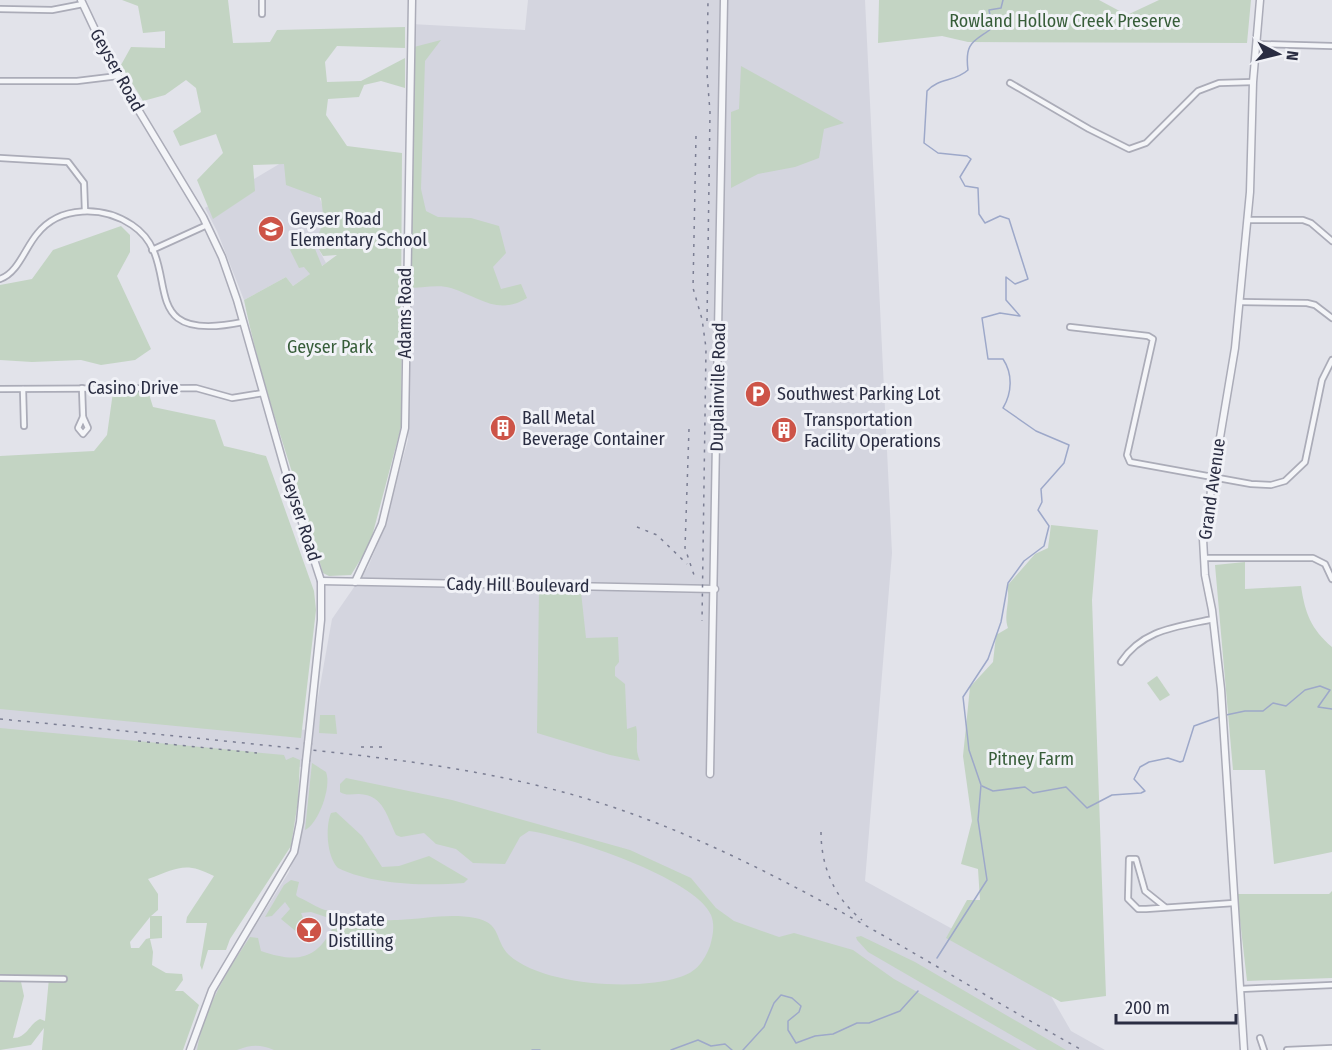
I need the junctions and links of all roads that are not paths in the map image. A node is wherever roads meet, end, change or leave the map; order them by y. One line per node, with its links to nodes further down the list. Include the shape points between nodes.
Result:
1 (262, 0): 7 (street)
2 (411, 0): 36 (street, Adams Road, via 405,428 382,524)
3 (724, 0): 37 (street, Duplainville Road)
4 (1260, 0): 8 (street, Grand Avenue)
5 (82, 2): 6 (street, via 52,10); 10 (street, Geyser Road)
6 (0, 9)
7 (262, 14)
8 (1257, 44): 9 (street); 12 (street, Grand Avenue)
9 (1332, 46)
10 (118, 76): 11 (street, via 77,81); 17 (street, Geyser Road)
11 (0, 81)
12 (1253, 82): 13 (street, via 1208,85 1146,143 1133,149 1123,148); 16 (street, Grand Avenue)
13 (1010, 83)
14 (0, 158): 15 (street, via 68,162 84,183)
15 (85, 211): 19 (street, via 109,213 132,225); 20 (street, via 68,213 45,227 10,274)
16 (1247, 220): 18 (street, via 1303,220); 21 (street, Grand Avenue)
17 (207, 225): 19 (street); 23 (street, Geyser Road)
18 (1332, 242)
19 (152, 250): 23 (street, via 165,300 182,321 206,328)
20 (0, 279)
21 (1240, 302): 22 (street, via 1307,303); 32 (street, Grand Avenue, via 1231,378)
22 (1332, 318)
23 (243, 322): 29 (street, Geyser Road)
24 (1070, 327): 32 (street, via 1153,339 1127,455 1130,462)
25 (1332, 360): 32 (street, via 1322,380 1305,462 1292,476 1271,485)
26 (82, 388): 28 (street, Casino Drive); 29 (street, Casino Drive, via 196,388 232,398); 30 (street)
27 (0, 389): 28 (street, Casino Drive)
28 (23, 389): 31 (street)
29 (263, 393): 35 (street, Geyser Road)
30 (83, 417)
31 (24, 426)
32 (1212, 476): 33 (street, Grand Avenue, via 1204,523)
33 (1204, 558): 34 (street, via 1313,558 1325,564); 38 (street, Grand Avenue)
34 (1332, 579)
35 (321, 581): 36 (street, Cady Hill Boulevard); 49 (street, Geyser Road, bridge, via 320,632 294,852 212,990)
36 (355, 582): 37 (street, Cady Hill Boulevard)
37 (714, 589): 40 (street, Duplainville Road)
38 (1213, 619): 39 (street, via 1156,632 1138,641); 41 (street, Grand Avenue)
39 (1121, 662)
40 (710, 774)
41 (1234, 903): 42 (street); 46 (street, Grand Avenue)
42 (1165, 908): 42 (street, via 1138,909 1130,902 1129,860 1136,859 1142,886 1149,897)
43 (0, 978): 44 (street)
44 (64, 979)
45 (1332, 985): 46 (street)
46 (1240, 989): 50 (street, Grand Avenue)
47 (1260, 1038): 51 (street)
48 (1332, 1048): 52 (street)
49 (190, 1050)
50 (1244, 1050)
51 (1264, 1050)
52 (1287, 1050)

